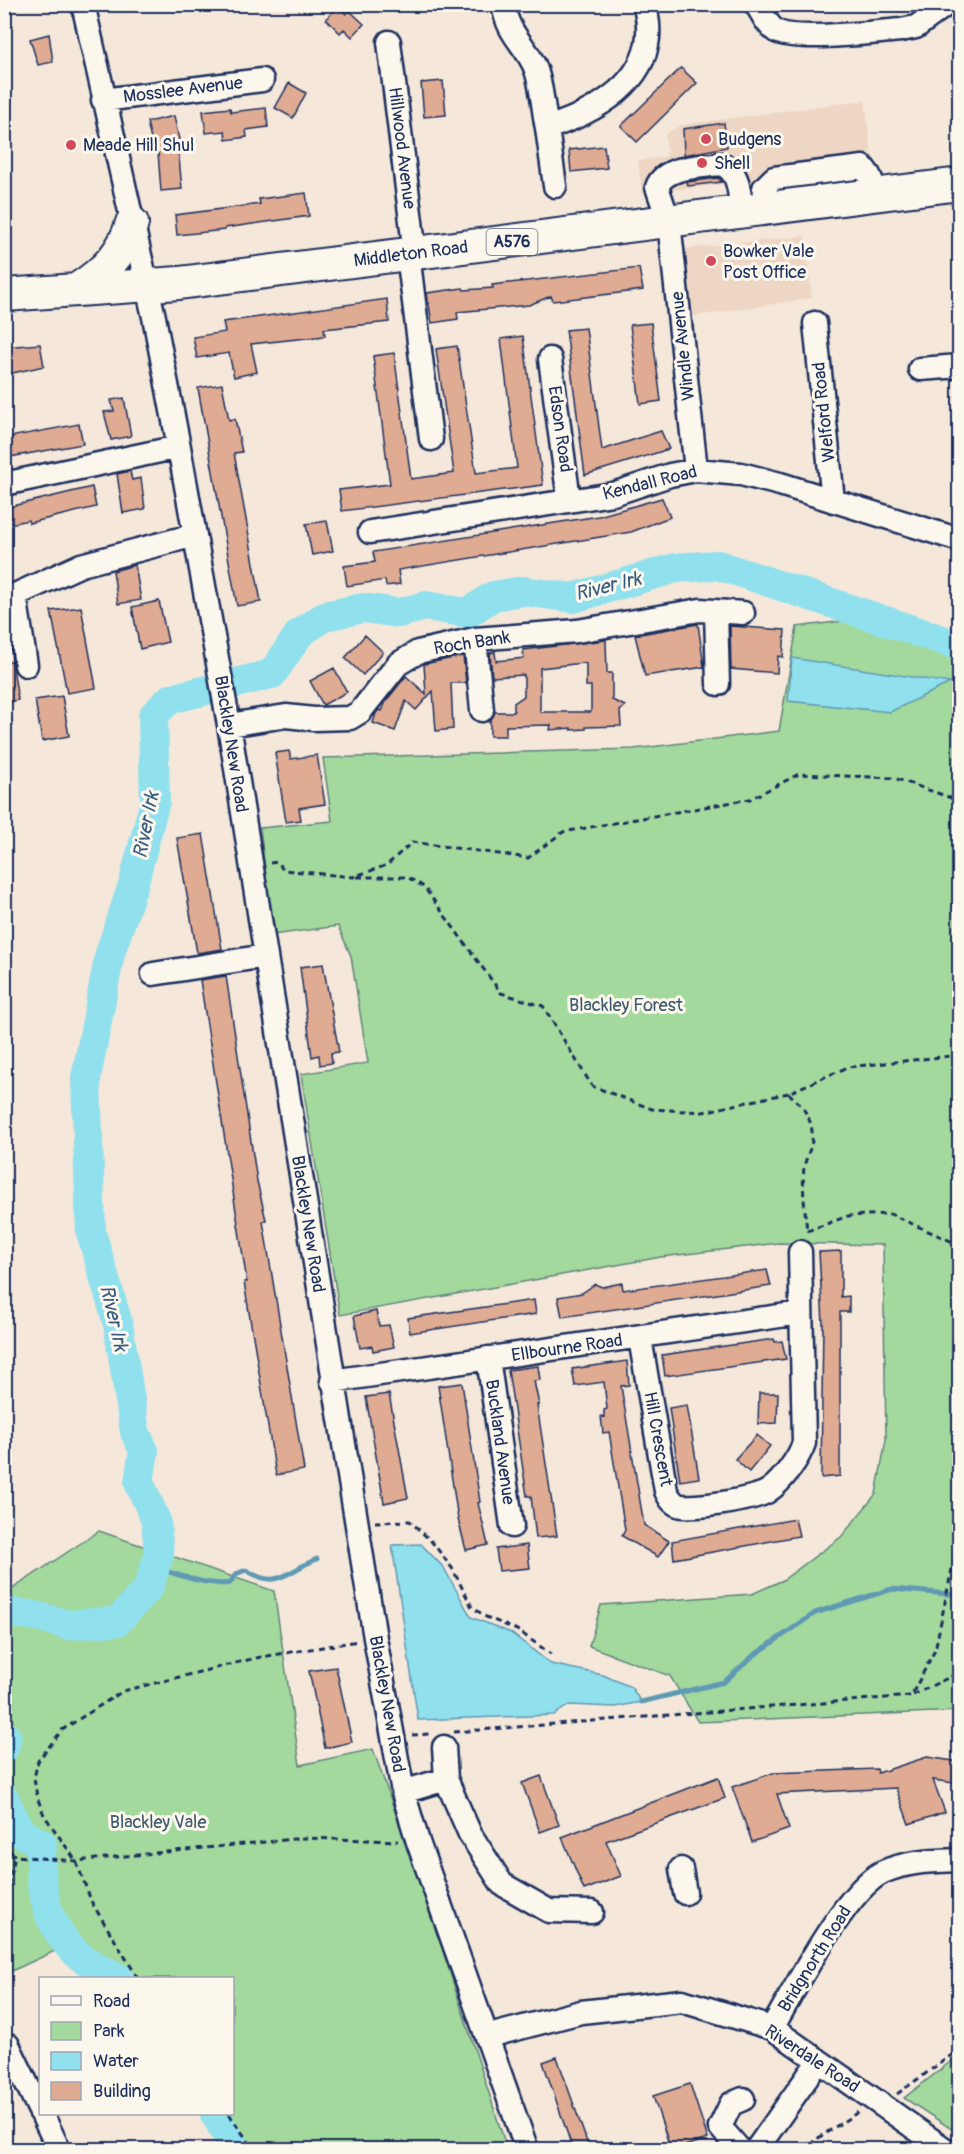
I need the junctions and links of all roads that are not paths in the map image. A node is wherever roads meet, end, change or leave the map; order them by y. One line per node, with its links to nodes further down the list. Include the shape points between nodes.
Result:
1 (83, 4): 8 (street, Blackley New Road)
2 (503, 4): 9 (street, via 517,41 536,68)
3 (644, 4): 9 (street, via 650,24 646,45 630,80 603,105)
4 (756, 4): 5 (street, via 776,31 803,35 916,27)
5 (947, 4)
6 (389, 42): 15 (street, Hillwood Avenue)
7 (262, 80): 8 (street, Mosslee Avenue)
8 (103, 100): 14 (street, Blackley New Road)
9 (547, 128): 11 (street)
10 (960, 184): 12 (highway, Middleton Road / A576)
11 (555, 186)
12 (752, 212): 13 (highway, Middleton Road / A576); 13 (street, Windle Avenue, via 734,172 722,164 712,165 679,171 659,182 657,187)
13 (669, 222): 15 (highway, Middleton Road / A576); 25 (street, Windle Avenue)
14 (132, 223): 16 (street, Blackley New Road); 17 (highway, via 116,257)
15 (412, 254): 16 (highway, Middleton Road / A576); 23 (street, Hillwood Avenue)
16 (146, 284): 17 (highway, Middleton Road / A576); 24 (street, Blackley New Road)
17 (78, 289): 18 (highway, Middleton Road / A576)
18 (4, 295)
19 (815, 323): 28 (street, Welford Road)
20 (550, 358): 27 (street, Edson Road)
21 (960, 366): 22 (street)
22 (920, 369)
23 (431, 439)
24 (179, 447): 26 (street); 30 (street, Blackley New Road)
25 (696, 470): 27 (street, Kendall Road, via 613,494); 28 (street, Kendall Road, via 741,474)
26 (4, 484)
27 (569, 500): 29 (street, Kendall Road)
28 (832, 501): 31 (street, Kendall Road)
29 (370, 532)
30 (195, 535): 32 (street, via 81,566); 39 (street, Blackley New Road)
31 (960, 540)
32 (10, 596): 36 (street)
33 (716, 611): 34 (street, Roch Bank); 35 (street, Roch Bank, via 700,610 577,631); 37 (street)
34 (743, 613)
35 (475, 639): 38 (street); 39 (street, Roch Bank, via 418,652 398,664 360,712 350,718 286,716)
36 (26, 665)
37 (718, 684)
38 (482, 710)
39 (229, 725): 40 (street, Blackley New Road)
40 (265, 956): 41 (street); 46 (street, Blackley New Road)
41 (153, 974)
42 (800, 1252): 43 (street, Hill Crescent)
43 (801, 1313): 44 (street, Ellbourne Road); 44 (street, Hill Crescent, via 801,1453 766,1493 695,1506 678,1505 666,1491)
44 (640, 1338): 45 (street, Ellbourne Road)
45 (488, 1358): 46 (street, Ellbourne Road); 47 (street, Buckland Avenue)
46 (333, 1381): 50 (street, Blackley New Road)
47 (512, 1526)
48 (440, 1738): 49 (street)
49 (446, 1779): 50 (street); 54 (street, via 470,1834 502,1884 549,1911)
50 (404, 1792): 56 (street, Blackley New Road, via 418,1842)
51 (960, 1860): 55 (street, Bridgnorth Road, via 917,1861 881,1873 843,1909)
52 (681, 1869): 53 (street)
53 (685, 1893)
54 (592, 1912)
55 (772, 2028): 56 (street, Riverdale Road, via 682,2001 581,2012); 58 (street, Riverdale Road)
56 (489, 2036): 63 (street, Blackley New Road)
57 (8, 2045): 60 (street)
58 (818, 2062): 65 (street); 66 (street, Riverdale Road)
59 (742, 2099): 64 (street, via 731,2104 720,2127)
60 (39, 2108)
61 (42, 2115): 62 (street)
62 (59, 2150)
63 (527, 2150)
64 (740, 2150)
65 (756, 2150)
66 (946, 2150)

